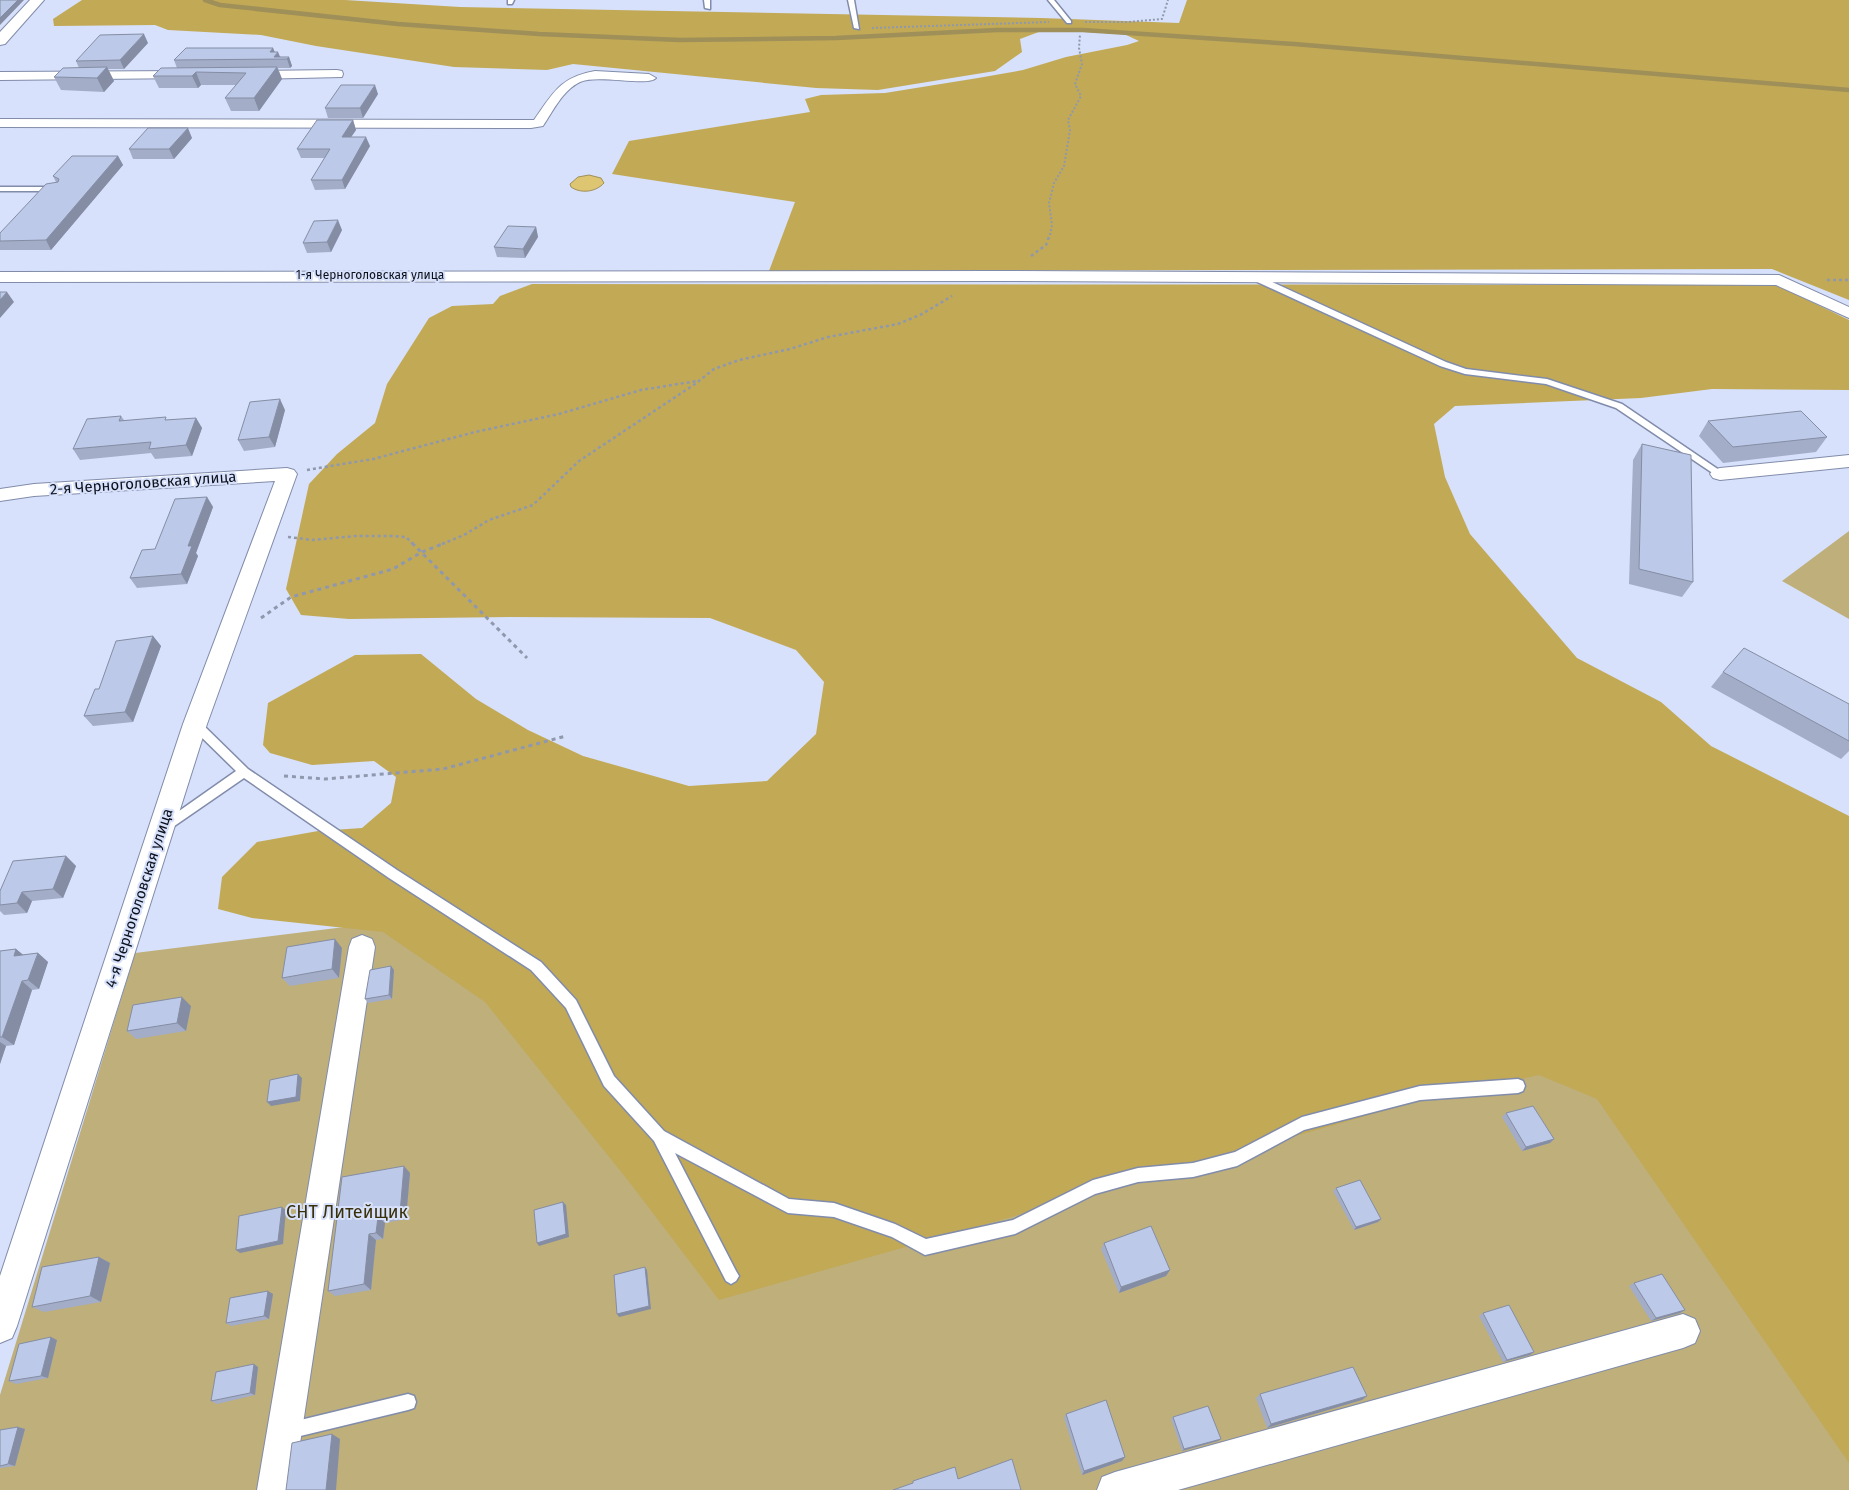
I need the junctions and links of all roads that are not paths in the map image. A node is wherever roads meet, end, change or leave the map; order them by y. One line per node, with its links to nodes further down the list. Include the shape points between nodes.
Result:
1 (37, 0): 8 (street)
2 (706, 0): 5 (lane)
3 (851, 0): 7 (lane)
4 (1051, 0): 6 (lane)
5 (708, 8)
6 (1069, 22)
7 (857, 28)
8 (0, 41)
9 (337, 74): 11 (street)
10 (198, 75): 12 (street)
11 (238, 75)
12 (0, 76)
13 (649, 78): 14 (street, via 588,76 576,80 566,86 538,123 531,124)
14 (0, 123)
15 (0, 189): 16 (lane)
16 (58, 189)
17 (432, 260): 18 (street)
18 (419, 275): 19 (street, 1-я Черноголовская улица); 20 (street, 1-я Черноголовская улица)
19 (0, 277)
20 (1256, 278): 21 (street, 1-я Черноголовская улица, via 1779,280); 24 (lane, via 1443,364 1465,371 1548,382 1619,406)
21 (1849, 313)
22 (1849, 461): 24 (street)
23 (287, 474): 25 (street, 2-я Черноголовская улица, via 34,490); 26 (street, 4-я Черноголовская улица)
24 (1720, 474)
25 (0, 495)
26 (195, 724): 27 (lane); 28 (street, 4-я Черноголовская улица)
27 (244, 772): 28 (lane); 31 (lane, via 393,874 536,966 571,1004 609,1081)
28 (161, 830): 33 (street, 4-я Черноголовская улица)
29 (362, 947): 36 (street)
30 (1518, 1086): 31 (lane, via 1420,1093 1302,1124 1237,1159 1093,1187 1015,1227 925,1246 895,1231 834,1210 788,1206)
31 (659, 1136): 32 (lane)
32 (731, 1276)
33 (0, 1326)
34 (1683, 1331): 38 (street)
35 (408, 1402): 36 (lane)
36 (284, 1432): 37 (street)
37 (275, 1490)
38 (1115, 1490)

